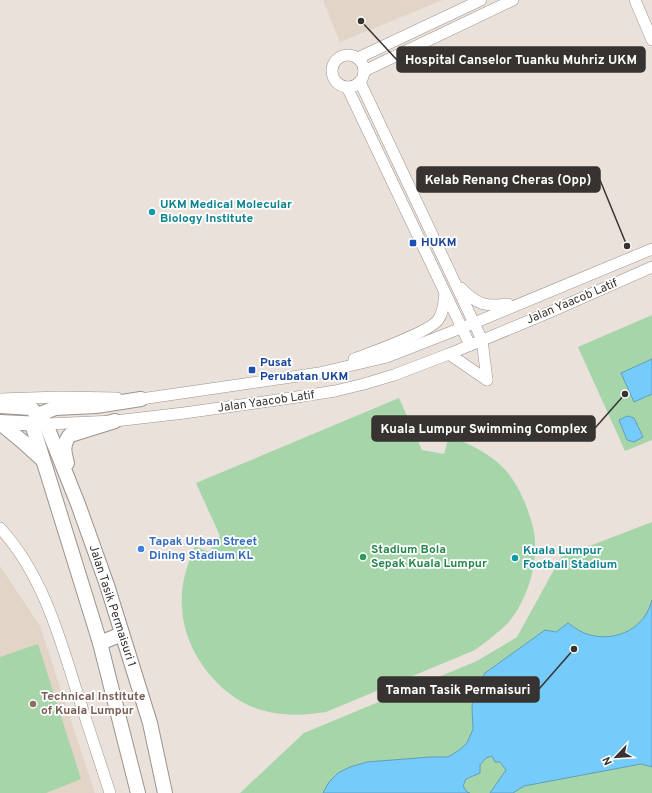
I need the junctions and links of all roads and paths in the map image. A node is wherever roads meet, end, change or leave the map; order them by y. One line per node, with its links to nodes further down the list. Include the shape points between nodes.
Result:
1 (481, 0): 5 (street)
2 (513, 0): 6 (street)
3 (635, 0): 4 (street)
4 (652, 40)
5 (358, 58): 6 (street); 8 (street, via 346,55 334,63 334,79)
6 (364, 71): 7 (street)
7 (360, 82): 8 (street); 11 (street)
8 (347, 87): 12 (street)
9 (652, 249): 13 (street, Jalan Yaacob Latif)
10 (652, 267): 16 (street, Jalan Yaacob Latif)
11 (455, 283): 13 (street, via 473,299 489,306); 14 (street)
12 (445, 292): 15 (street); 19 (street, via 438,320 426,329)
13 (524, 301): 14 (street, Jalan Yaacob Latif)
14 (474, 323): 15 (street, Jalan Yaacob Latif); 16 (street)
15 (462, 328): 17 (street); 19 (street, Jalan Yaacob Latif, via 387,357)
16 (482, 340): 17 (street, Jalan Yaacob Latif); 18 (street, via 487,380)
17 (470, 345): 18 (street, Jalan Yaacob Latif)
18 (450, 354): 26 (street, Jalan Yaacob Latif, via 394,375 335,391)
19 (319, 373): 23 (street, Jalan Yaacob Latif)
20 (0, 391): 21 (street)
21 (60, 397): 22 (street, Jalan Yaacob Latif); 23 (street, Jalan Yaacob Latif)
22 (0, 399)
23 (141, 399): 25 (main road, via 96,406 55,408)
24 (0, 406): 25 (main road, via 31,408)
25 (39, 421): 26 (street, Jalan Yaacob Latif); 27 (main road, Jalan Yaacob Latif); 28 (main road, Jalan Tasik Permaisuri 1); 29 (main road, Jalan Tasik Permaisuri 1)
26 (115, 421): 29 (main road, via 70,435 66,440 63,448)
27 (0, 423): 28 (main road)
28 (43, 460): 32 (main road, Jalan Tasik Permaisuri 1)
29 (78, 504): 31 (main road, Jalan Tasik Permaisuri 1)
30 (0, 528): 33 (street, via 30,570 45,600)
31 (122, 634): 32 (main road); 35 (main road, Jalan Tasik Permaisuri 1, via 150,723)
32 (100, 643): 34 (main road, Jalan Tasik Permaisuri 1)
33 (110, 793)
34 (138, 793)
35 (165, 793)

